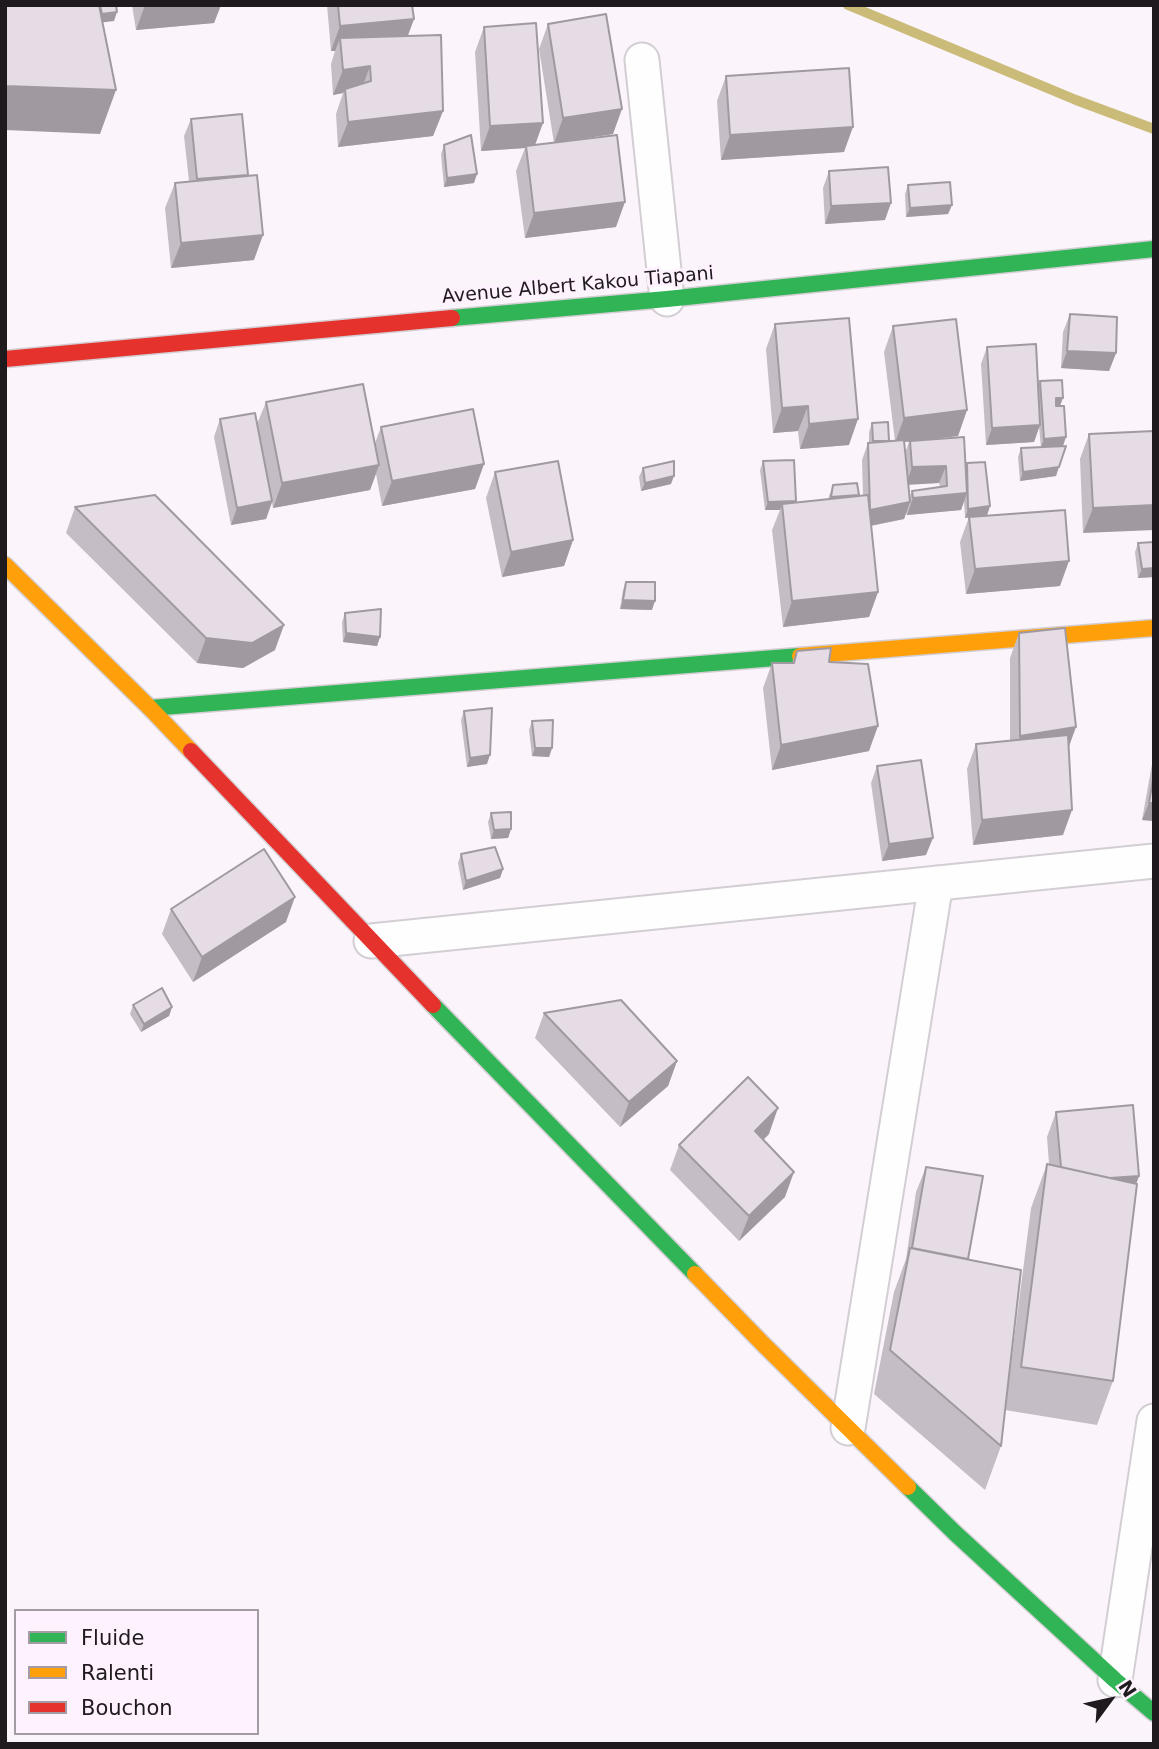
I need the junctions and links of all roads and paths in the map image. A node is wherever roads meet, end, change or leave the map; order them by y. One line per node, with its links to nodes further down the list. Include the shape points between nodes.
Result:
1 (642, 60): 3 (street)
2 (1154, 249): 3 (street, Avenue Albert Kakou Tiapani)
3 (667, 299): 4 (street, Avenue Albert Kakou Tiapani)
4 (5, 359)
5 (5, 565): 7 (street)
6 (1154, 628): 7 (street)
7 (150, 708): 10 (street)
8 (1154, 861): 9 (street)
9 (936, 883): 10 (street); 12 (street)
10 (371, 941): 12 (street)
11 (1154, 1421): 13 (street)
12 (848, 1427): 13 (street)
13 (1115, 1680): 14 (street)
14 (1154, 1713)

